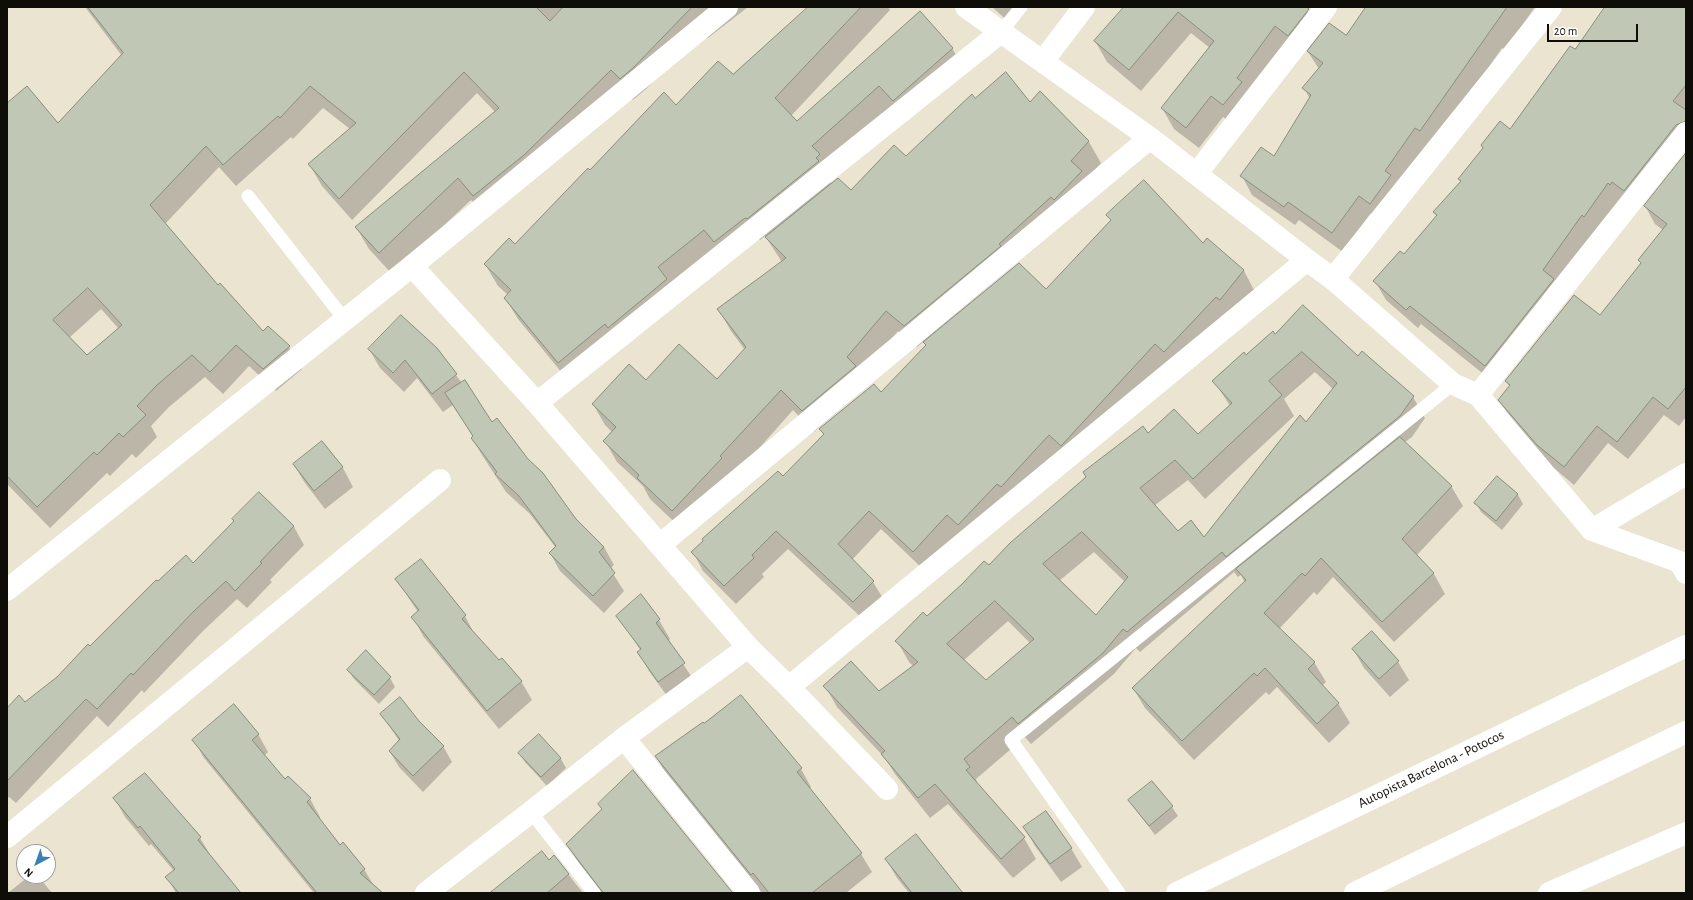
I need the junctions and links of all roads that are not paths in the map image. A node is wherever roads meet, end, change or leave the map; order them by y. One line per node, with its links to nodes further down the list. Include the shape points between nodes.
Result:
1 (727, 7): 14 (street)
2 (966, 7): 7 (street)
3 (1021, 7): 7 (lane)
4 (1084, 7): 8 (street)
5 (1326, 7): 11 (street)
6 (1550, 7): 15 (street)
7 (1000, 32): 8 (street); 19 (street)
8 (1044, 62): 10 (street)
9 (1686, 133): 18 (street)
10 (1150, 138): 11 (street); 23 (street)
11 (1197, 173): 13 (street)
12 (248, 196): 16 (lane)
13 (1307, 260): 15 (street); 28 (street)
14 (412, 266): 16 (street); 19 (street)
15 (1333, 279): 17 (street)
16 (345, 320): 25 (street)
17 (1453, 384): 18 (street); 38 (lane, via 1011,740)
18 (1478, 395): 22 (street)
19 (537, 403): 23 (street)
20 (1686, 474): 22 (street)
21 (440, 480): 34 (street)
22 (1592, 530): 24 (street, via 1680,562)
23 (661, 544): 27 (street)
24 (1686, 573)
25 (7, 590)
26 (1686, 646): 39 (street, Autopista Barcelona - Potocos)
27 (748, 647): 28 (street); 30 (street)
28 (789, 687): 31 (street)
29 (1686, 732): 40 (street)
30 (624, 738): 32 (street); 37 (street)
31 (887, 789)
32 (531, 812): 35 (street); 36 (lane)
33 (1686, 833): 41 (street)
34 (7, 837)
35 (426, 893)
36 (594, 893)
37 (749, 893)
38 (1119, 893)
39 (1177, 893)
40 (1356, 893)
41 (1549, 893)

